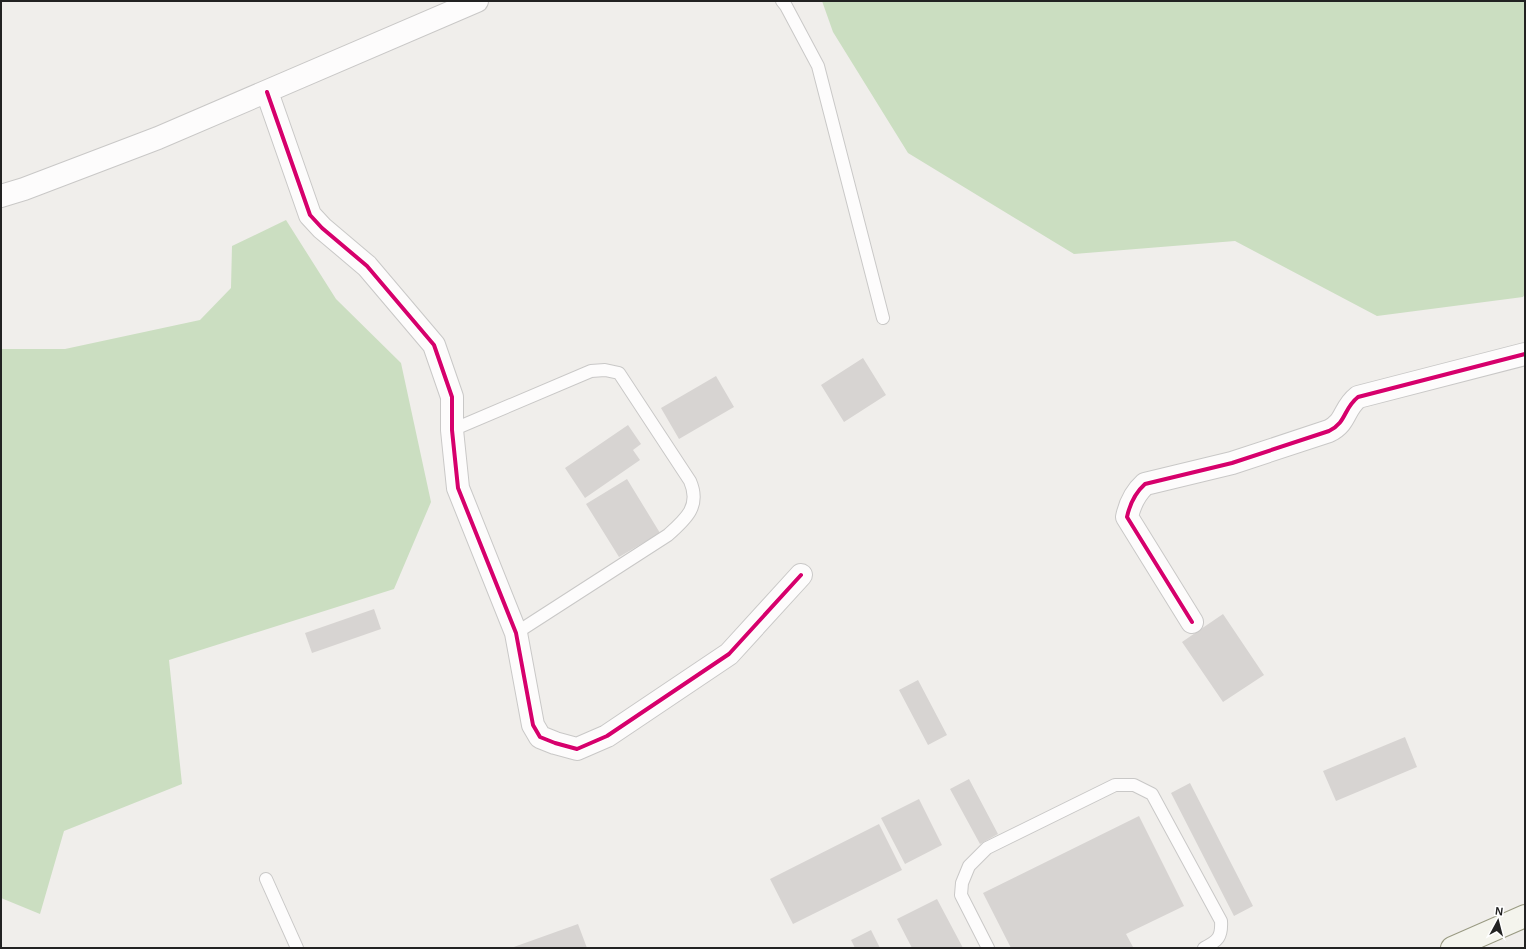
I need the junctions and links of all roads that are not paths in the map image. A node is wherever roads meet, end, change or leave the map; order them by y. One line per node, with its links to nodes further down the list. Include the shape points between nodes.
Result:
1 (477, 1): 3 (street)
2 (782, 1): 5 (lane, via 818,66)
3 (267, 92): 4 (street, via 158,138); 7 (street, via 310,215 367,266 434,345 452,397)
4 (1, 196)
5 (883, 318)
6 (1525, 354): 9 (street, via 1358,397 1349,404 1338,426 1329,431 1232,463 1146,484 1138,490 1130,504 1127,517)
7 (452, 430): 10 (street, via 458,488); 10 (lane, via 591,371 619,373 695,492 693,505 686,518 668,535)
8 (801, 575): 10 (street, via 729,654 606,736 577,749 540,737 533,725)
9 (1192, 622)
10 (516, 633)
11 (266, 879): 13 (lane)
12 (1525, 916): 16 (main road)
13 (297, 948)
14 (988, 948): 15 (lane, via 961,895 962,882 969,866 987,848 1115,785 1134,786 1152,794 1221,921 1222,932 1214,943)
15 (1204, 948)
16 (1452, 948)

